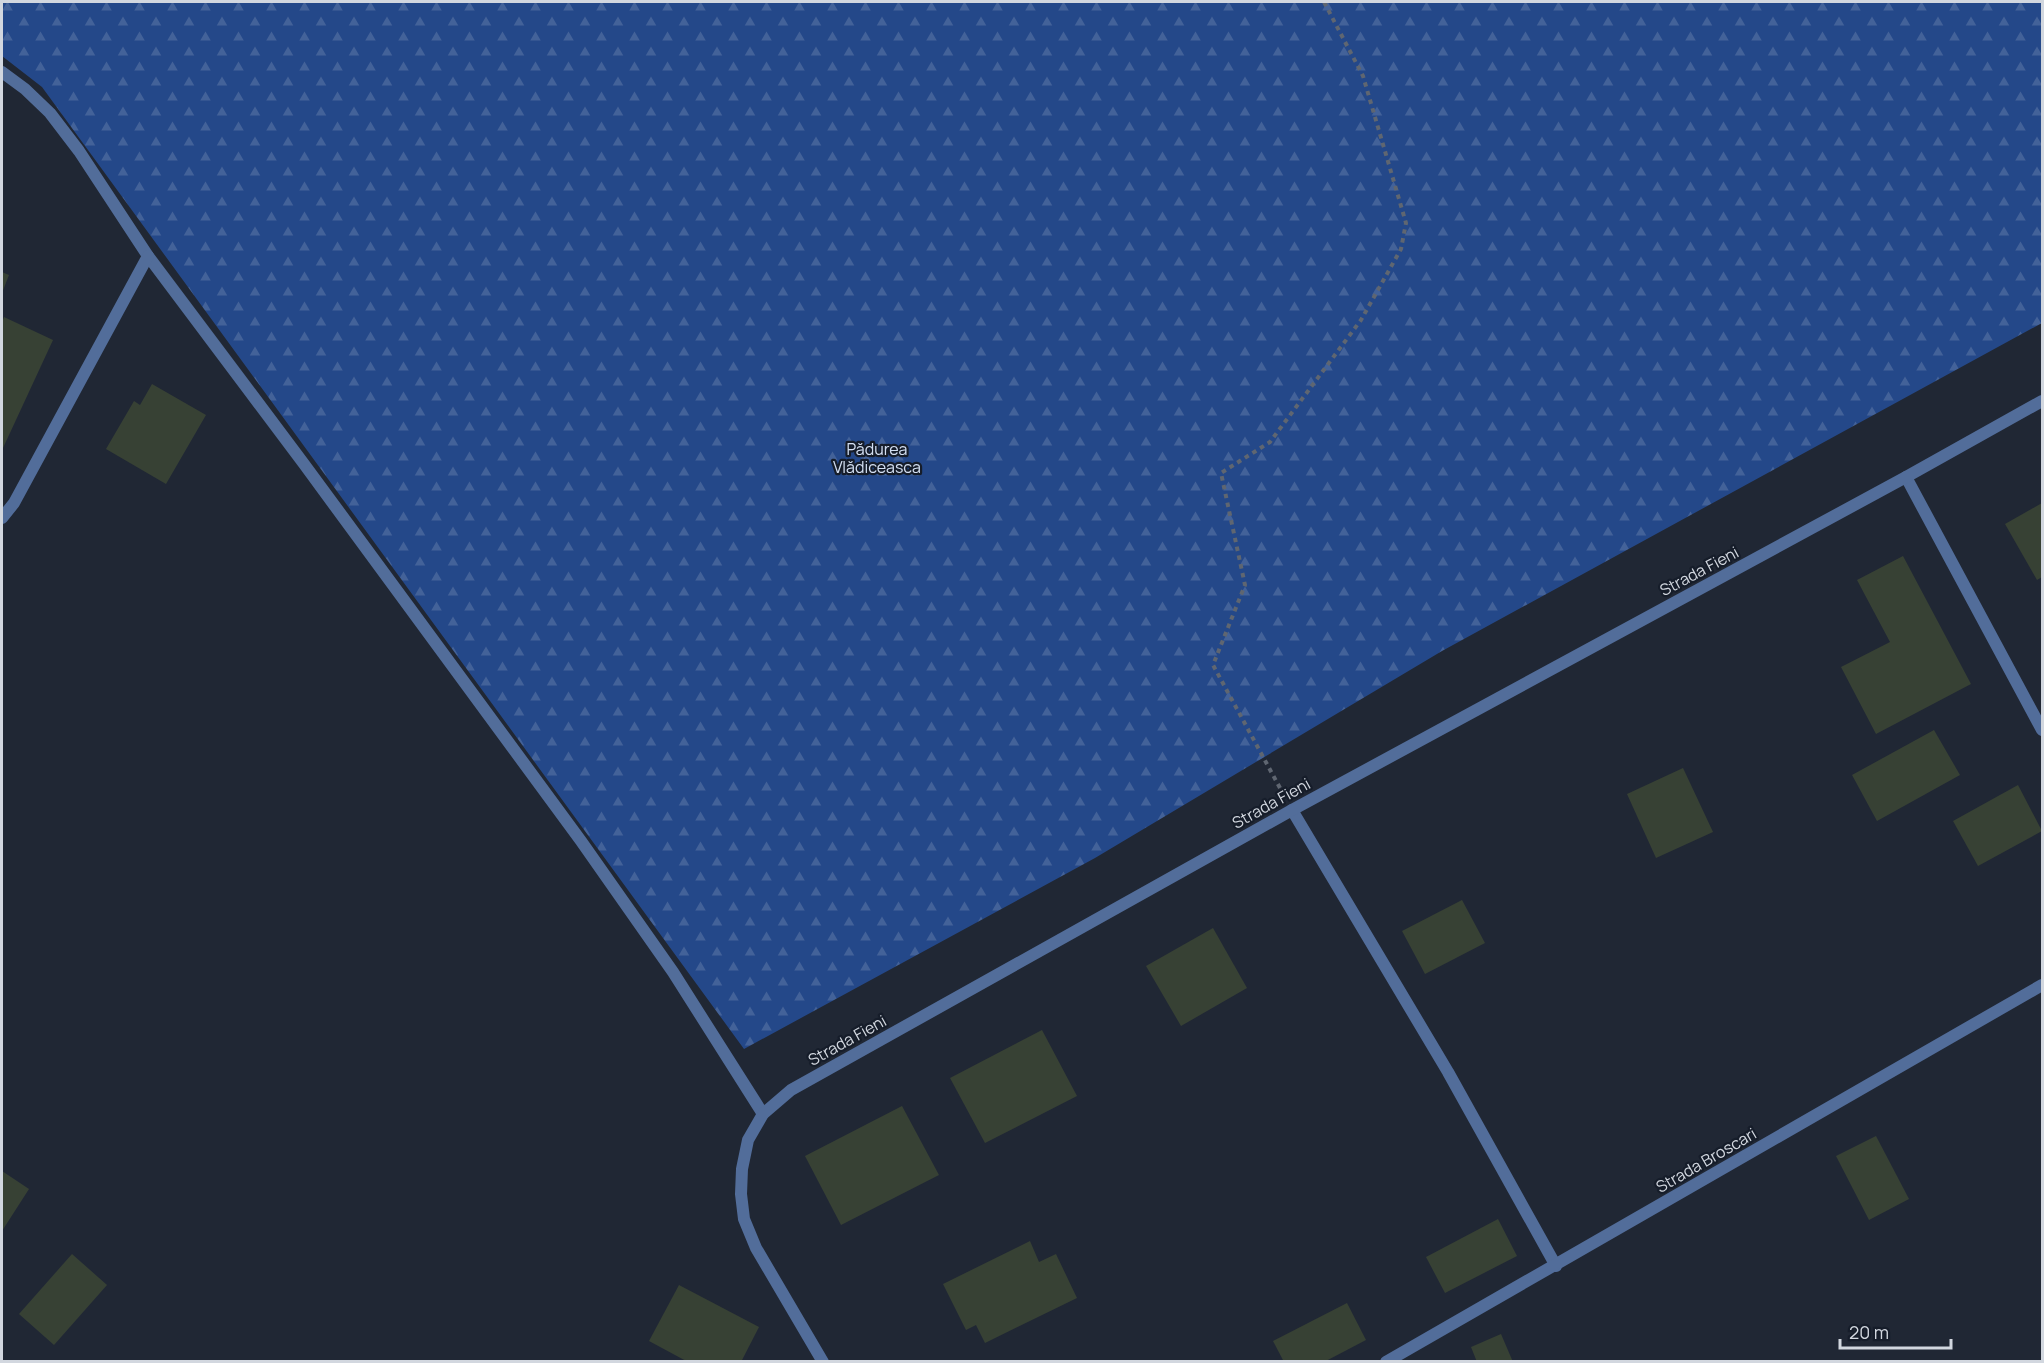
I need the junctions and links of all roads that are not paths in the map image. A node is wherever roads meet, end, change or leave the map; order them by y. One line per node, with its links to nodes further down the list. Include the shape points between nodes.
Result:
1 (2, 72): 2 (street, via 50,113)
2 (148, 256): 5 (street); 9 (street, via 581,841 673,972)
3 (2043, 401): 4 (street, Strada Fieni)
4 (1906, 477): 6 (street); 7 (street, Strada Fieni)
5 (2, 518)
6 (2043, 730)
7 (1292, 810): 9 (street, Strada Fieni, via 791,1090); 10 (street, via 1448,1072)
8 (2043, 985): 10 (street, Strada Broscari)
9 (763, 1114): 11 (street, Strada Fieni, via 748,1140 742,1169 744,1219 756,1248)
10 (1556, 1266): 12 (street, Strada Broscari)
11 (823, 1362)
12 (1386, 1362)

